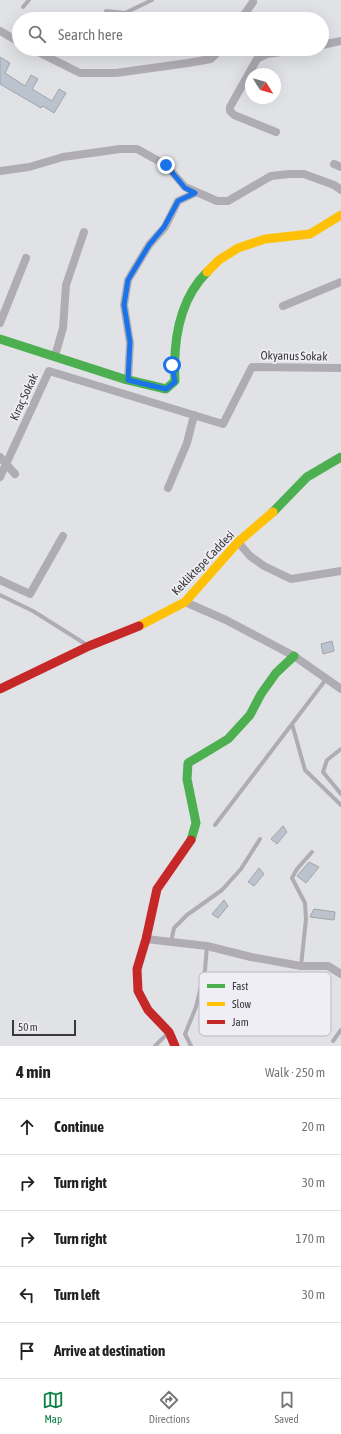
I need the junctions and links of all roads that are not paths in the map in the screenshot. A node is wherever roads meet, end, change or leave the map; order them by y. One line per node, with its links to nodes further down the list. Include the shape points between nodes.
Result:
1 (29, 0): 4 (lane)
2 (152, 0): 7 (lane)
3 (250, 1): 8 (street)
4 (23, 7)
5 (106, 11): 6 (lane)
6 (116, 12)
7 (127, 12)
8 (245, 12)
9 (0, 31): 10 (street)
10 (12, 38)
11 (341, 42): 12 (street)
12 (329, 44)
13 (46, 56): 14 (street, via 80,73 116,73 188,63 211,59)
14 (214, 56)
15 (263, 56): 16 (street, via 256,59 230,107 230,112)
16 (276, 132)
17 (0, 172): 19 (street, via 63,157 137,149 166,165 185,188)
18 (341, 190): 19 (street, via 304,174 289,174 272,176 228,201 217,201)
19 (195, 193): 30 (street, via 178,201 164,227 149,245 128,280 124,305 130,342)
20 (341, 215): 30 (street, via 310,234 259,239 237,248 220,260 205,273 192,291 181,315 172,365 175,382 166,389)
21 (84, 232): 27 (street, via 66,285 62,328)
22 (26, 258): 25 (street)
23 (341, 282): 24 (street)
24 (282, 306)
25 (0, 323)
26 (0, 339): 27 (street)
27 (55, 356): 30 (street)
28 (341, 368): 31 (street, Okyanus Sokak, via 252,367 223,424)
29 (49, 371): 31 (street, Okyanus Sokak); 34 (street, Kıraç Sokak)
30 (128, 380)
31 (194, 415): 37 (street, via 187,443)
32 (0, 457): 34 (street)
33 (341, 457): 39 (street, Kekliktepe Caddesi, via 307,476 278,508)
34 (6, 463): 35 (street); 36 (street, Kıraç Sokak)
35 (16, 474)
36 (0, 477)
37 (168, 488)
38 (63, 536): 41 (street, via 30,594)
39 (238, 542): 40 (street, via 250,556 264,566 292,579); 43 (street, Kekliktepe Caddesi)
40 (341, 571)
41 (0, 580)
42 (0, 595): 44 (lane, via 32,611)
43 (185, 602): 44 (street, Kekliktepe Caddesi, via 153,620); 45 (street, via 226,620)
44 (89, 646): 48 (street, Kekliktepe Caddesi)
45 (294, 656): 46 (street); 56 (street, via 276,673 250,715 228,739 188,764 187,778 196,823 192,838 157,889)
46 (326, 678): 47 (street); 49 (lane)
47 (341, 688)
48 (0, 689)
49 (292, 724): 52 (lane, via 305,770); 53 (lane)
50 (341, 749): 51 (lane, via 327,760 323,772)
51 (341, 794)
52 (341, 805)
53 (215, 825)
54 (260, 839): 57 (lane, via 241,869 222,890 187,915 174,928)
55 (312, 852): 59 (lane, via 292,878 305,903 306,919)
56 (146, 939): 57 (street); 64 (street, via 137,968 138,991 148,1010)
57 (171, 942): 58 (street)
58 (207, 946): 59 (street); 60 (lane)
59 (301, 966): 61 (street, via 328,966)
60 (205, 972)
61 (341, 974)
62 (199, 996): 68 (lane, via 185,1034)
63 (341, 1030): 65 (lane)
64 (169, 1032): 66 (lane); 67 (street)
65 (333, 1041)
66 (155, 1046)
67 (175, 1046)
68 (191, 1046)

